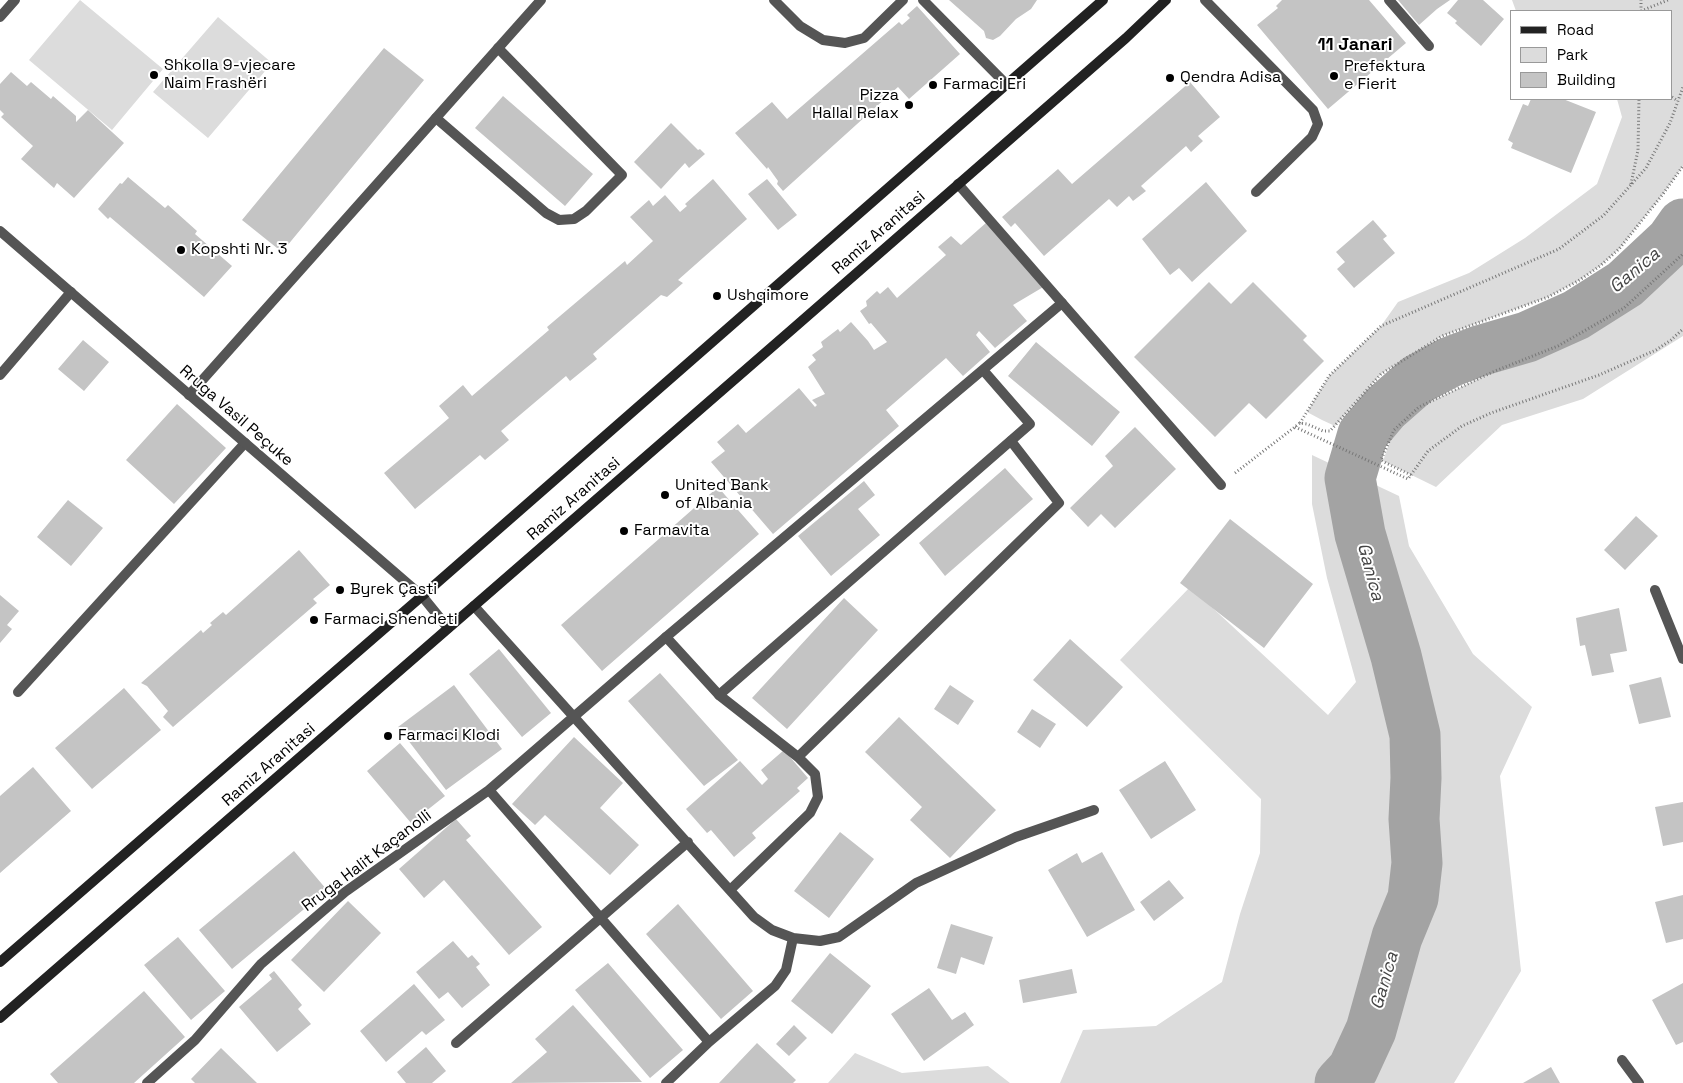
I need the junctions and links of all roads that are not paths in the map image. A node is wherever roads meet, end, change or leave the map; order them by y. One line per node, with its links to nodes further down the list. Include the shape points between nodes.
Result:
1 (14, 0): 10 (street)
2 (541, 0): 12 (street)
3 (774, 0): 4 (street, via 800,26 823,40 845,43 864,38)
4 (903, 0)
5 (923, 0): 13 (street)
6 (1103, 0): 13 (main road, Ramiz Aranitasi)
7 (1166, 0): 15 (main road, Ramiz Aranitasi)
8 (1205, 0): 16 (street, via 1313,110 1318,124 1312,137)
9 (1389, 0): 11 (street)
10 (0, 17)
11 (1429, 46)
12 (498, 48): 14 (street); 14 (street, via 622,175 586,211 574,219 559,220 546,213)
13 (1006, 84): 27 (main road, Ramiz Aranitasi)
14 (436, 118): 22 (street)
15 (958, 184): 19 (street); 28 (main road, Ramiz Aranitasi)
16 (1256, 192)
17 (0, 231): 18 (street, Rruga Vasil Peçuke)
18 (71, 292): 21 (street); 22 (street, Rruga Vasil Peçuke)
19 (1062, 303): 20 (street, Rruga Halit Kaçanolli); 25 (street)
20 (983, 370): 23 (street, via 1030,424); 30 (street, Rruga Halit Kaçanolli)
21 (0, 375)
22 (189, 395): 24 (street, Rruga Vasil Peçuke)
23 (1011, 441): 33 (street); 35 (street, via 1059,503)
24 (245, 443): 27 (street, Rruga Vasil Peçuke); 32 (street)
25 (1221, 485)
26 (1655, 590): 31 (street)
27 (422, 596): 29 (street, Rruga Vasil Peçuke); 42 (main road, Ramiz Aranitasi)
28 (474, 606): 29 (main road, Ramiz Aranitasi); 34 (street)
29 (448, 628): 43 (main road, Ramiz Aranitasi)
30 (666, 637): 33 (street); 34 (street, Rruga Halit Kaçanolli)
31 (1683, 659)
32 (18, 692)
33 (718, 695): 35 (street)
34 (572, 716): 36 (street, Rruga Halit Kaçanolli); 38 (street)
35 (798, 757): 39 (street, via 815,774 818,797 810,813)
36 (489, 790): 40 (street); 47 (street, Rruga Halit Kaçanolli, via 345,892 261,964 195,1040)
37 (1094, 810): 41 (street, via 1016,838 916,883 839,937 820,941)
38 (688, 842): 39 (street); 40 (street)
39 (730, 890): 41 (street, via 754,917 772,930)
40 (600, 916): 44 (street); 45 (street)
41 (793, 938): 45 (street, via 786,970 775,986)
42 (0, 962)
43 (0, 1018)
44 (456, 1042)
45 (709, 1042): 48 (street)
46 (1622, 1060): 49 (street)
47 (147, 1083)
48 (666, 1083)
49 (1639, 1083)

